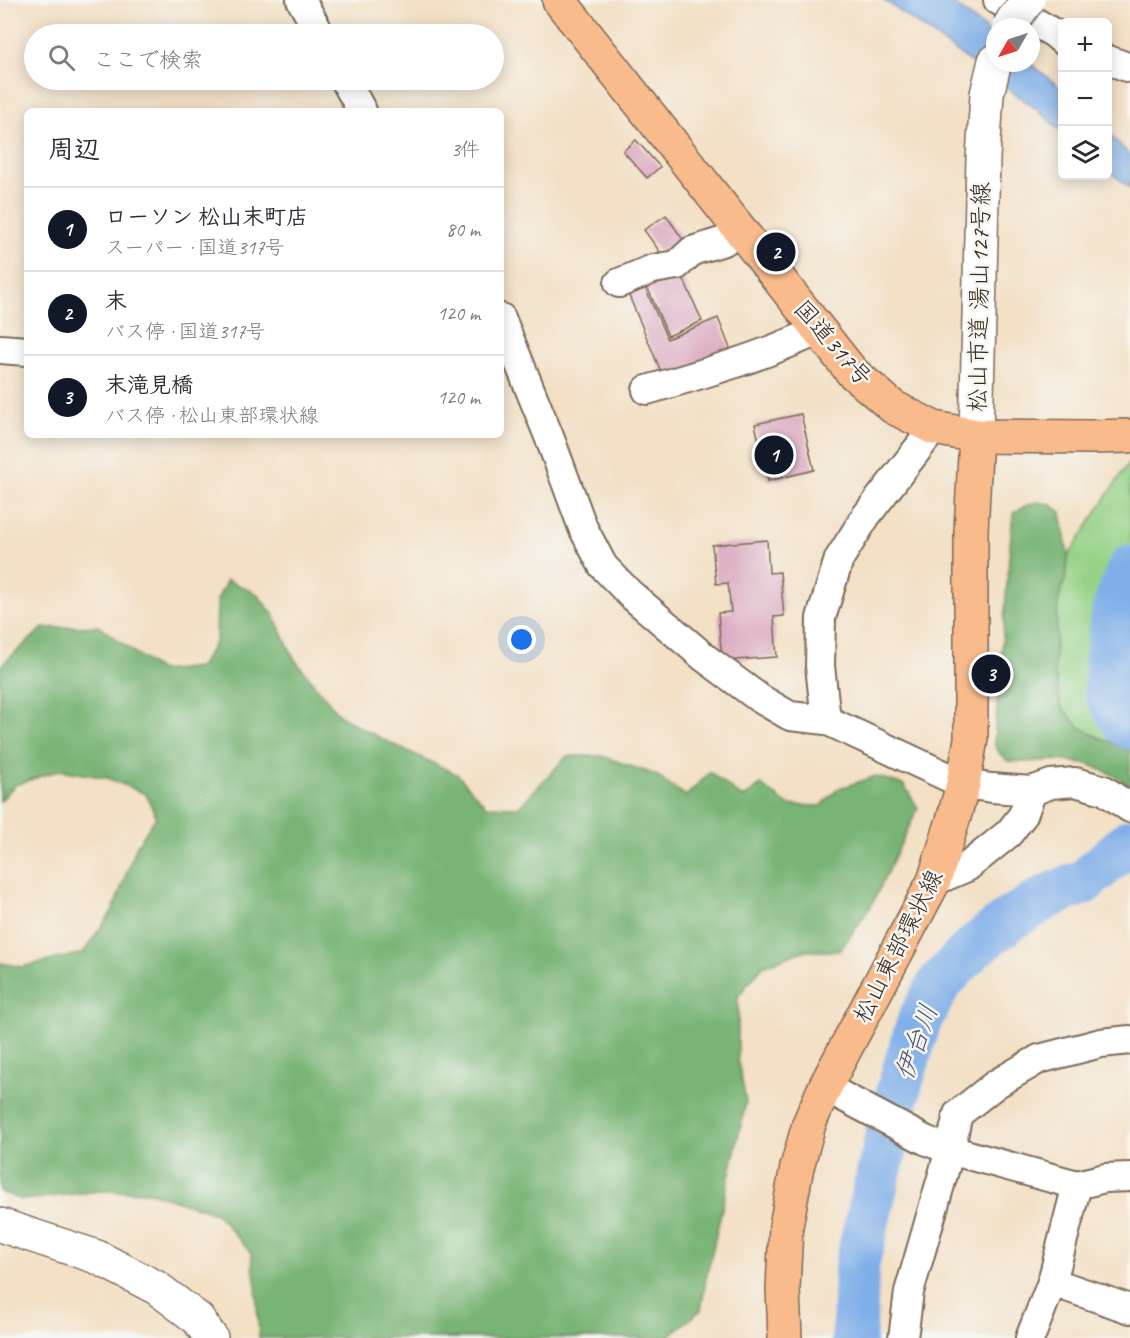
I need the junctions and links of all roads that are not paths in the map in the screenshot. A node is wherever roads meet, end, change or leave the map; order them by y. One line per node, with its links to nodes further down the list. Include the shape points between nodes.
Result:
1 (301, 0): 6 (street)
2 (559, 0): 13 (main road, 国道317号)
3 (998, 0): 7 (street)
4 (1028, 0): 5 (street, bridge)
5 (1014, 18)
6 (314, 24)
7 (1058, 37)
8 (1112, 62): 9 (street)
9 (1130, 68)
10 (992, 72): 21 (street, 松山市道 湯山127号線, via 982,158)
11 (350, 90): 12 (street)
12 (360, 108)
13 (739, 229): 14 (street, via 724,241 692,251 677,265 652,269); 16 (main road, 国道317号)
14 (619, 283)
15 (504, 325): 23 (street, via 583,528 603,566 688,644 759,698 790,716)
16 (819, 330): 19 (street, via 731,366); 20 (main road, 国道317号, via 852,372 893,407)
17 (0, 349): 18 (street)
18 (24, 351)
19 (647, 390)
20 (934, 428): 21 (main road, 国道317号); 23 (street, via 866,516 839,560 821,618 820,666)
21 (976, 436): 22 (main road, 国道317号); 24 (main road, 松山東部環状線, via 971,531 971,739)
22 (1130, 436)
23 (826, 720): 24 (street)
24 (963, 784): 25 (street); 27 (main road, 松山東部環状線)
25 (1032, 791): 26 (street, via 1075,782 1104,790); 27 (street, via 1023,815 1009,833 967,867)
26 (1130, 808)
27 (934, 880): 29 (main road, 松山東部環状線)
28 (1130, 1040): 30 (street, via 1101,1042 1039,1059 996,1084 958,1114)
29 (837, 1093): 30 (street); 37 (main road, 松山東部環状線, via 809,1124 797,1167 786,1226)
30 (937, 1145): 32 (street); 38 (street)
31 (1130, 1178): 32 (street, via 1105,1178)
32 (1077, 1185): 34 (street)
33 (0, 1225): 36 (street, via 97,1257 157,1288 198,1319)
34 (1053, 1282): 35 (street); 39 (street)
35 (1130, 1309)
36 (211, 1338)
37 (785, 1338)
38 (903, 1338)
39 (1030, 1338)

